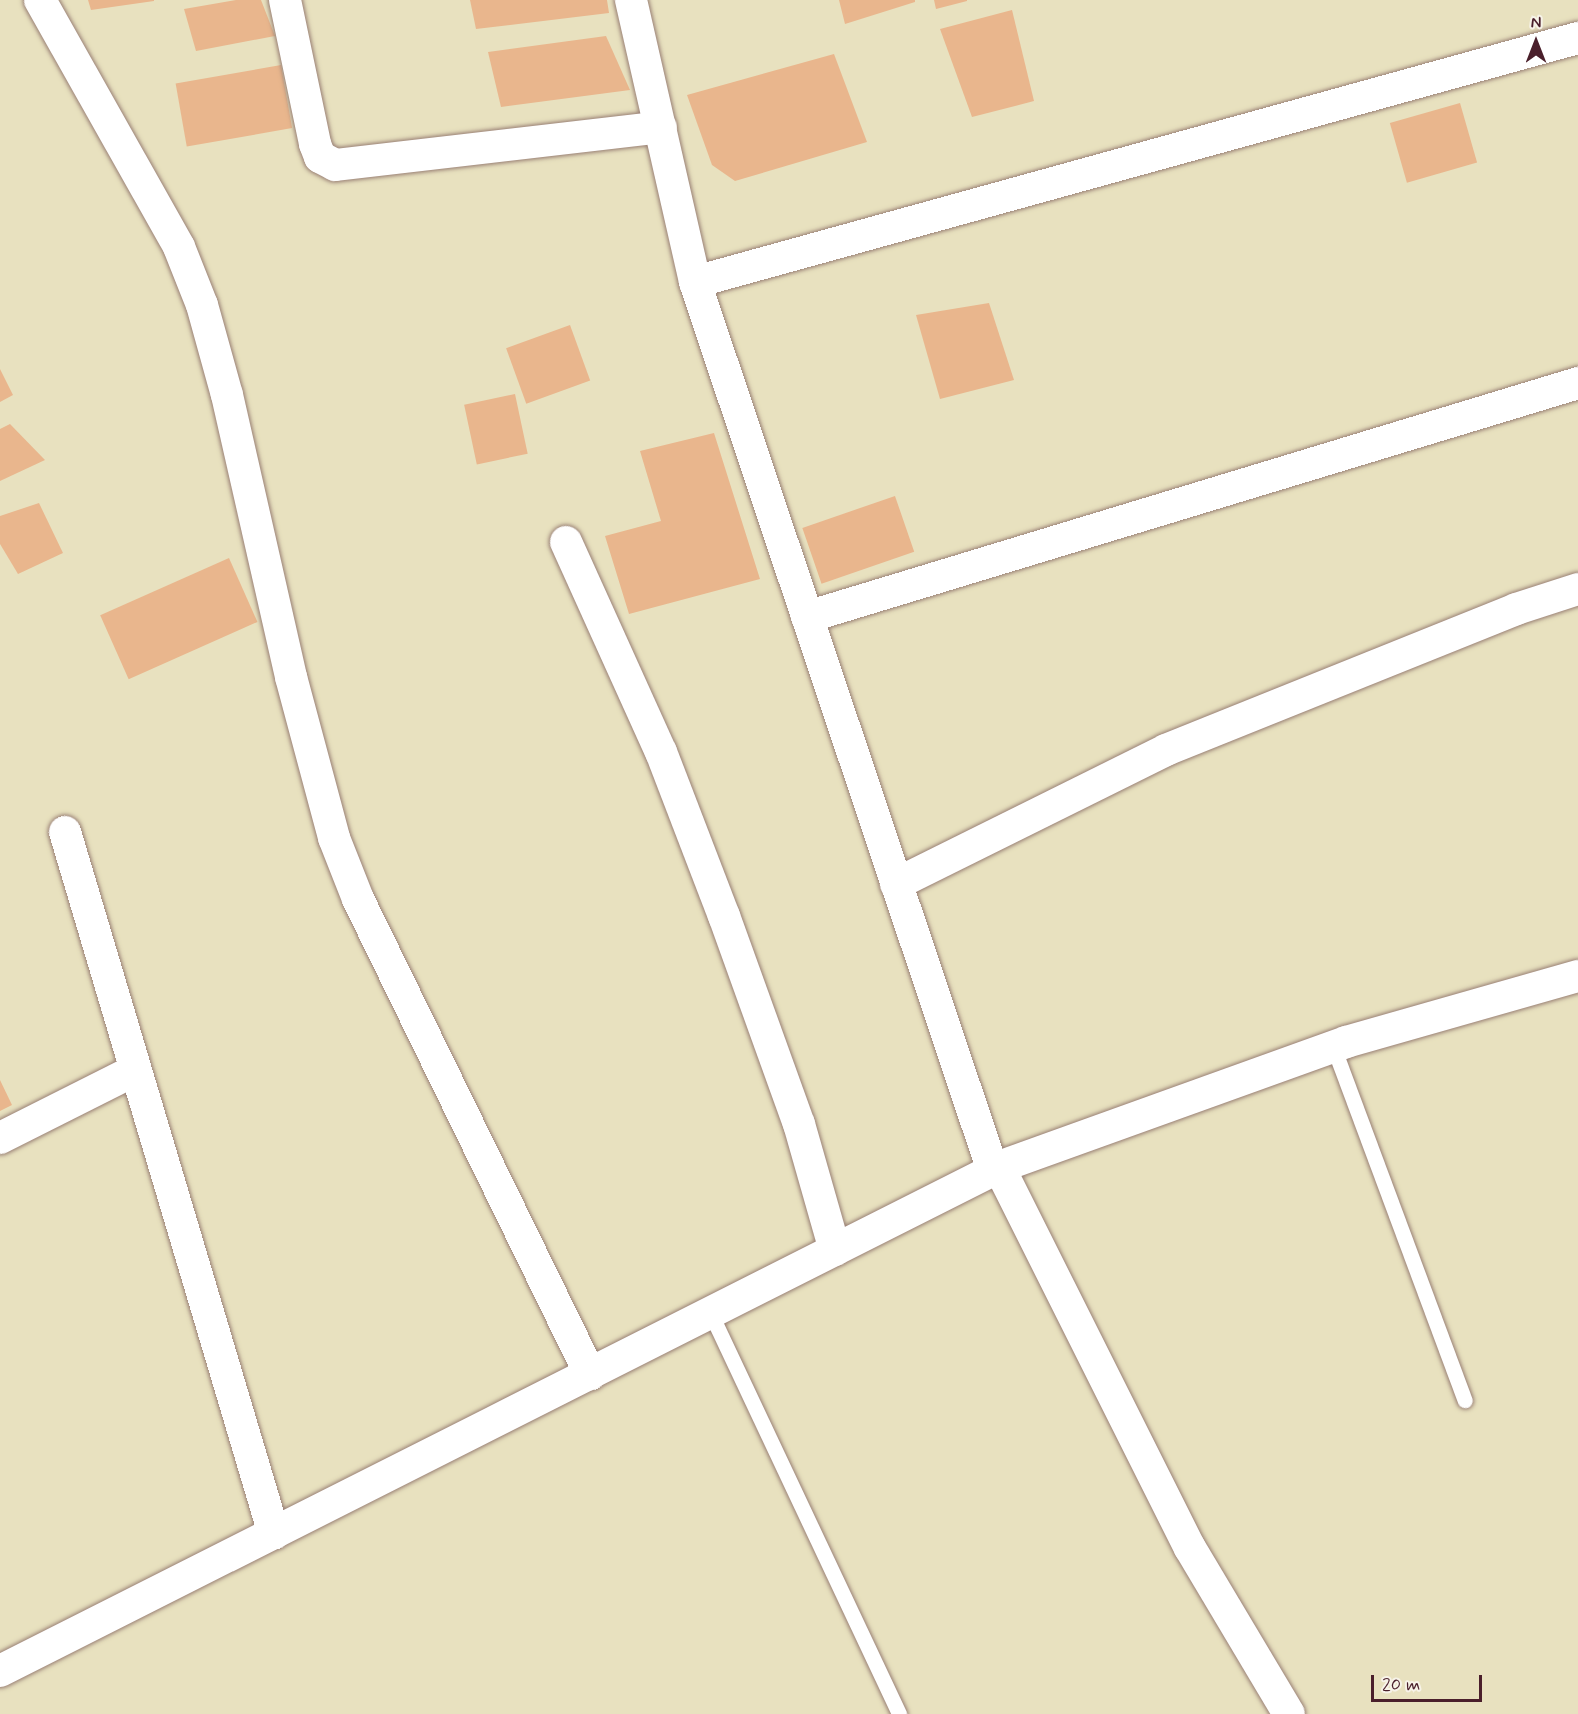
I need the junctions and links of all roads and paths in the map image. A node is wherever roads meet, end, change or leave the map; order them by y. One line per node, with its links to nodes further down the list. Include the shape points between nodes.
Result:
1 (40, 0): 20 (street, via 179,248 202,305 227,395 291,677 334,838 358,899)
2 (285, 0): 5 (street, via 315,144 320,157 335,165)
3 (631, 0): 5 (street)
4 (1578, 38): 6 (street)
5 (661, 127): 6 (street)
6 (695, 282): 10 (street)
7 (1578, 383): 10 (street)
8 (566, 542): 18 (street, via 661,752 724,916 799,1124)
9 (1578, 589): 12 (street, via 1516,609 1166,750)
10 (807, 616): 12 (street)
11 (65, 832): 15 (street)
12 (896, 884): 17 (street)
13 (1578, 976): 14 (street)
14 (1333, 1047): 17 (street); 21 (lane)
15 (135, 1070): 16 (street); 22 (street)
16 (0, 1138)
17 (996, 1169): 18 (street); 25 (street, via 1190,1548)
18 (835, 1250): 19 (street)
19 (711, 1314): 20 (street); 24 (lane)
20 (590, 1374): 22 (street)
21 (1465, 1400)
22 (274, 1534): 23 (street)
23 (0, 1671)
24 (899, 1714)
25 (1289, 1714)

